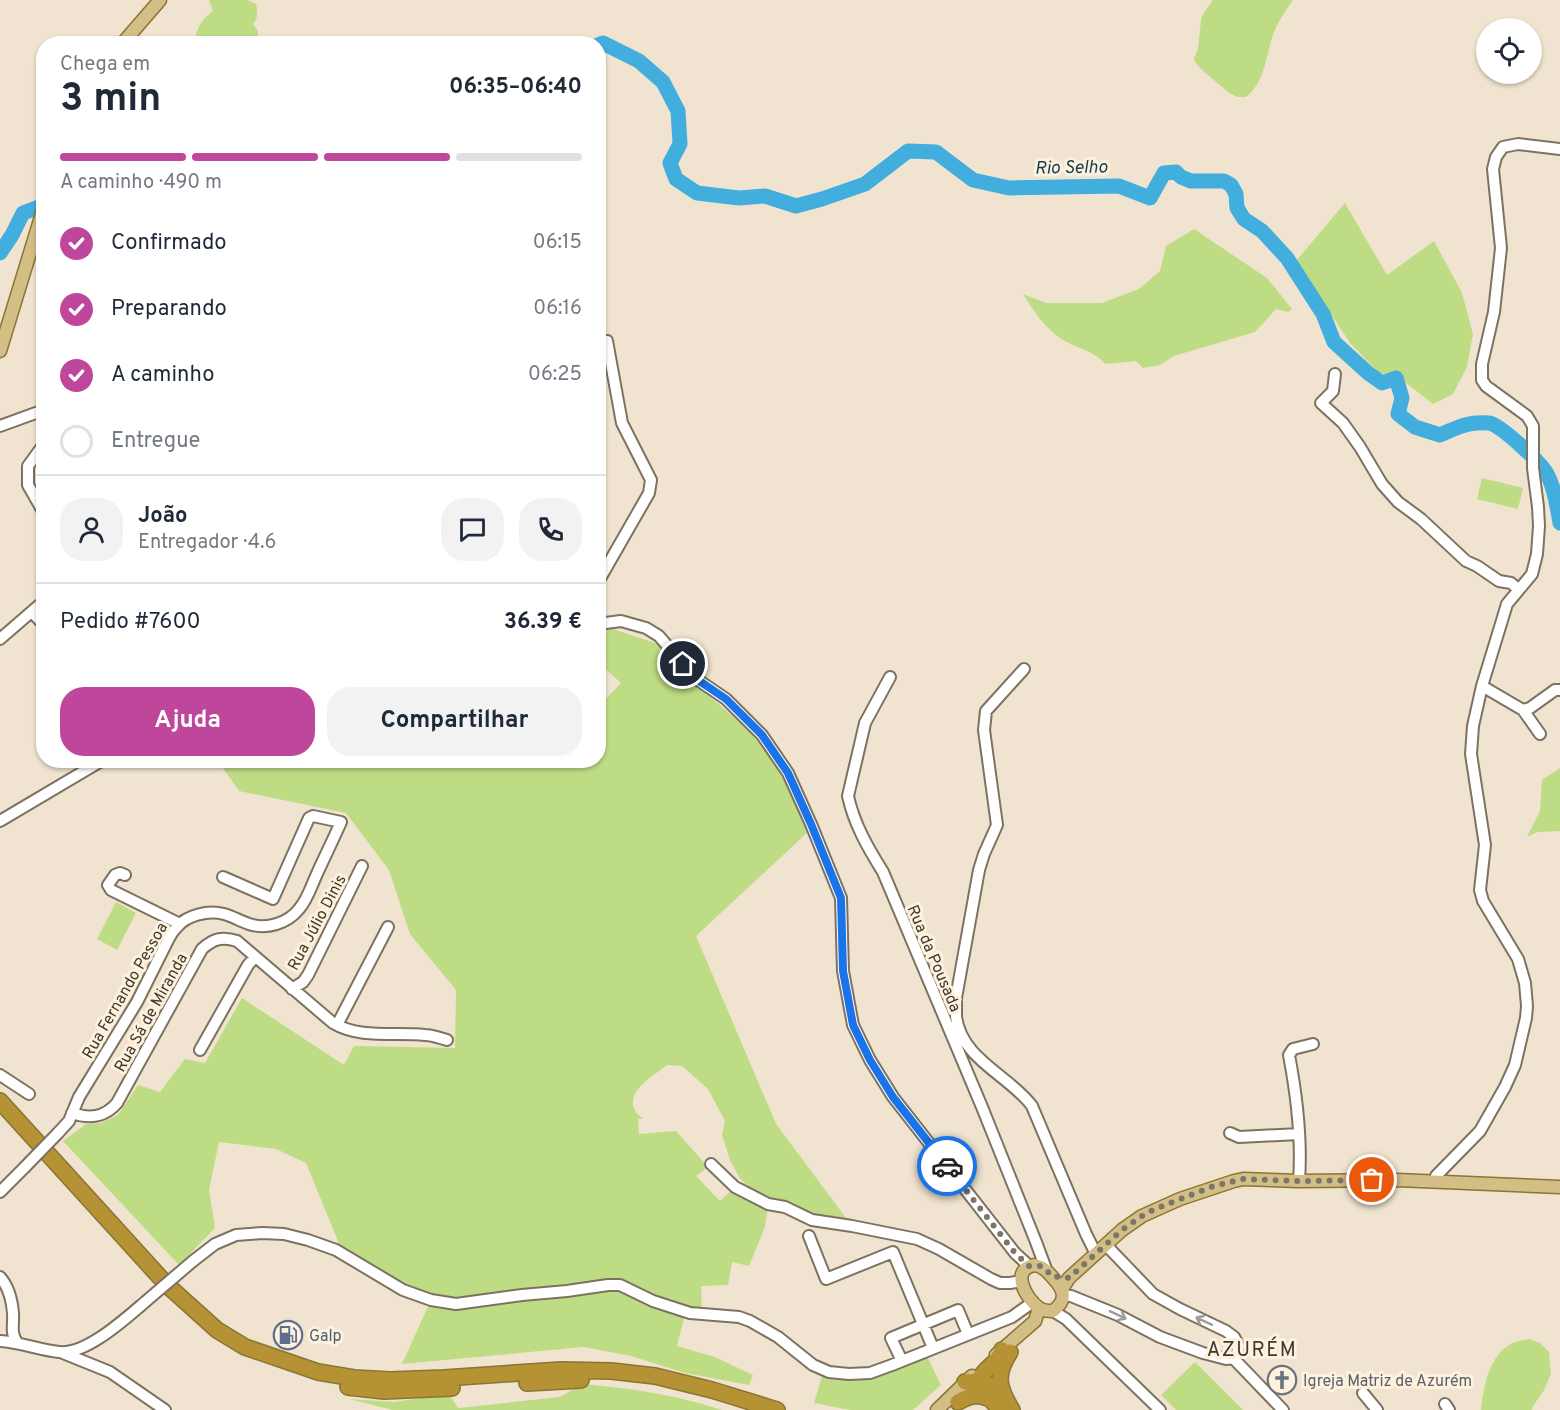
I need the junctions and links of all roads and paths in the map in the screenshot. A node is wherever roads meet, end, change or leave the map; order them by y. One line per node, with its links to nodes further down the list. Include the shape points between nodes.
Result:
1 (160, 0): 2 (main road)
2 (129, 36)
3 (1560, 149): 13 (street, via 1518,144 1503,147 1493,169 1501,248 1482,380 1527,416 1533,426 1538,507 1537,554 1532,574)
4 (36, 232): 6 (main road)
5 (606, 341): 12 (street, via 622,423 651,480 649,493)
6 (0, 351)
7 (1335, 374): 13 (street, via 1333,391 1322,403 1343,423 1382,484 1466,561)
8 (36, 413): 9 (street)
9 (0, 426)
10 (36, 455): 11 (street, via 28,466 28,485)
11 (36, 499)
12 (606, 568)
13 (1518, 589): 21 (street, via 1507,604)
14 (36, 608): 15 (street)
15 (32, 612): 16 (street); 18 (street)
16 (36, 616)
17 (606, 623): 53 (street, via 621,621 659,636 695,678 726,699 762,735 788,773 841,898 843,971 853,1025 870,1060 893,1097 1015,1253)
18 (0, 639)
19 (1024, 669): 52 (street, via 986,711 984,730 997,825 979,870 956,998 956,1018 972,1051 1032,1106)
20 (890, 676): 53 (street, Rua da Pousada, via 865,723 848,796 850,807 883,872 1040,1252)
21 (1482, 686): 23 (street); 47 (street, via 1471,754 1485,845 1480,890 1518,959 1527,1006 1515,1065 1505,1087 1480,1131 1436,1176)
22 (1560, 690): 23 (street)
23 (1523, 710): 24 (street)
24 (1540, 734)
25 (89, 768): 26 (street)
26 (0, 821)
27 (362, 866): 33 (street, Rua Júlio Dinis, via 308,975)
28 (125, 875): 30 (street, via 115,875 108,885 111,890)
29 (223, 877): 30 (street, Rua Fernando Pessoa, via 273,898 309,819 314,816 341,822 307,897 289,919 275,925 252,925 213,912 193,916)
30 (180, 924): 42 (street, Rua Fernando Pessoa)
31 (388, 927): 34 (street)
32 (255, 957): 33 (street, Rua Sá de Miranda); 37 (street); 42 (street, Rua Sá de Miranda, via 228,938 209,942 117,1103 95,1116)
33 (292, 989): 34 (street, Rua Sá de Miranda)
34 (337, 1025): 35 (street, Rua Sá de Miranda, via 350,1031 426,1035)
35 (447, 1040)
36 (1313, 1044): 44 (street, via 1293,1049 1289,1055)
37 (200, 1050)
38 (0, 1075): 39 (street)
39 (28, 1094)
40 (0, 1101): 71 (highway, via 167,1285 217,1330 245,1347 318,1372 354,1378 444,1378 561,1370 655,1376)
41 (0, 1113): 70 (highway, via 159,1290 213,1336 240,1354 269,1366 319,1383 384,1392 578,1379 609,1381 671,1389)
42 (72, 1113): 49 (street, Rua Fernando Pessoa, bridge, via 69,1121)
43 (1230, 1133): 44 (street, via 1239,1137)
44 (1299, 1134): 46 (street)
45 (711, 1164): 53 (street, via 735,1187 768,1204 812,1220 917,1239 1000,1283 1010,1283)
46 (1299, 1181): 47 (main road); 51 (main road, via 1243,1179 1214,1186 1142,1216)
47 (1435, 1182): 48 (main road)
48 (1560, 1187)
49 (0, 1192)
50 (809, 1236): 56 (street, via 826,1279 893,1252)
51 (1106, 1245): 52 (main road); 63 (street, one-way to 51, via 1239,1346 1234,1337 1153,1294)
52 (1096, 1254): 55 (main road)
53 (1034, 1271): 55 (main road); 55 (main road)
54 (0, 1277): 59 (street, via 7,1287)
55 (1054, 1300): 57 (street); 61 (main road); 63 (street, one-way to 63, via 1071,1296 1160,1337 1203,1353); 73 (street, via 1066,1319)
56 (923, 1324): 57 (street, via 958,1310); 60 (street); 64 (street, via 891,1338)
57 (968, 1334): 60 (street)
58 (0, 1341): 59 (street)
59 (17, 1342): 62 (street)
60 (933, 1348): 64 (street)
61 (1006, 1351): 65 (highway); 68 (highway, via 999,1378)
62 (60, 1352): 64 (street, bridge, via 73,1351 110,1332 214,1244 237,1235 262,1233 284,1234 336,1250 402,1290 432,1300 456,1304 620,1285 690,1313 750,1321 829,1372 870,1373); 69 (street, via 110,1372)
63 (1233, 1358): 74 (street)
64 (902, 1361)
65 (973, 1381): 67 (main road); 68 (highway); 72 (main road)
66 (1363, 1393): 75 (street)
67 (954, 1406): 68 (highway, via 978,1395)
68 (1003, 1406)
69 (165, 1410)
70 (746, 1410)
71 (777, 1410)
72 (937, 1410)
73 (1160, 1410)
74 (1283, 1410)
75 (1377, 1410)

